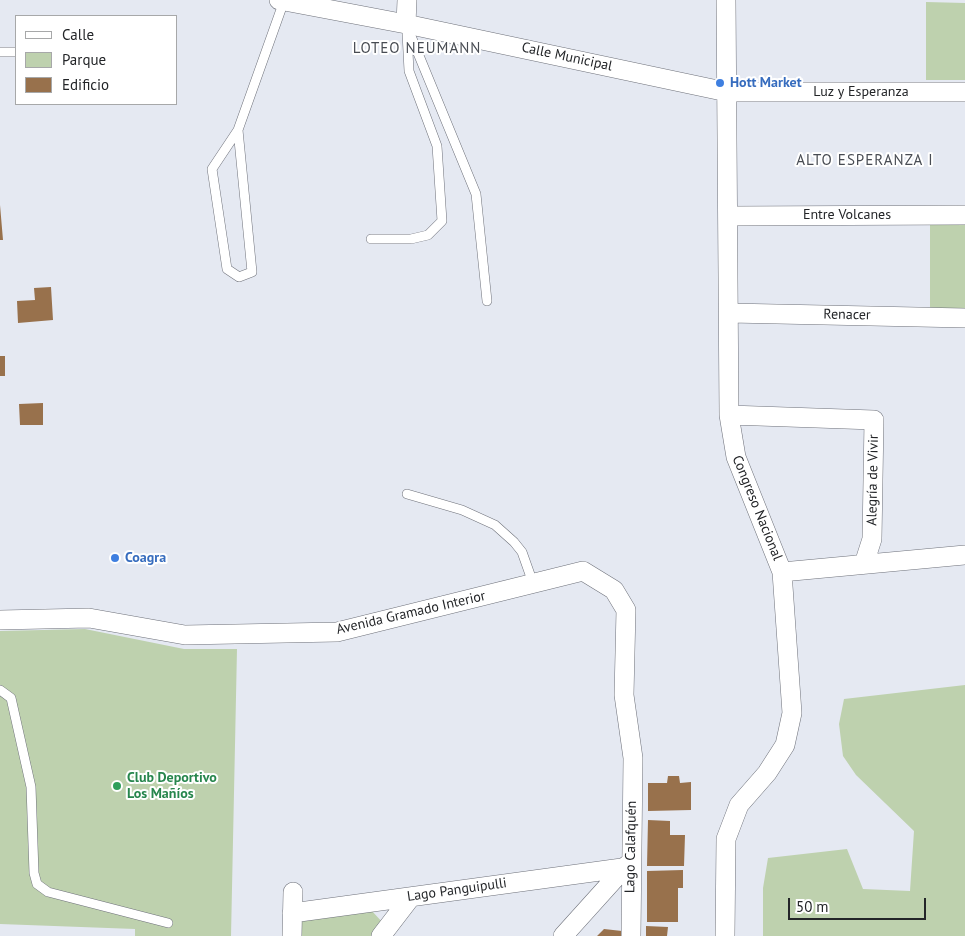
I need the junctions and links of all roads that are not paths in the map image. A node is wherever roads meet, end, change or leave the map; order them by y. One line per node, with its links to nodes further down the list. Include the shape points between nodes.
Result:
1 (407, 0): 4 (street)
2 (726, 0): 7 (street, Congreso Nacional)
3 (281, 1): 4 (street, Calle Municipal); 9 (lane)
4 (406, 24): 7 (street, Calle Municipal); 12 (lane, via 409,71 437,146 442,222 428,234 411,239); 13 (lane, via 476,194)
5 (0, 52): 6 (lane)
6 (15, 52)
7 (728, 92): 8 (street, Luz y Esperanza); 11 (street, Congreso Nacional)
8 (965, 92)
9 (238, 130): 9 (lane, via 252,272 239,277 227,269 212,169)
10 (965, 215): 11 (street, Entre Volcanes)
11 (729, 216): 14 (street, Congreso Nacional)
12 (371, 239)
13 (487, 301)
14 (730, 313): 15 (street, Renacer); 16 (street, Congreso Nacional)
15 (965, 318)
16 (729, 415): 19 (street, Alegría de Vivir, via 874,420 872,539); 20 (street, Congreso Nacional, via 736,457)
17 (408, 494): 21 (lane, via 462,510 495,525 522,552)
18 (965, 555): 19 (street)
19 (864, 564): 20 (street)
20 (782, 572): 34 (street, Congreso Nacional, via 792,713 785,745 767,773 739,805 726,839)
21 (533, 583): 22 (street, Avenida Gramado Interior, via 337,632 184,635 89,618); 24 (street, Avenida Gramado Interior, via 582,571 614,590 626,610 624,695)
22 (0, 620)
23 (0, 690): 29 (lane, via 11,698 30,787 37,884 48,892)
24 (633, 758): 25 (street, Lago Calafquén)
25 (627, 865): 27 (street, Lago Panguipulli); 32 (street); 33 (street, Lago Calafquén)
26 (293, 892): 28 (street)
27 (411, 897): 28 (street, Lago Panguipulli); 31 (street)
28 (292, 913): 30 (street)
29 (168, 923)
30 (292, 936)
31 (380, 936)
32 (563, 936)
33 (631, 936)
34 (725, 936)

